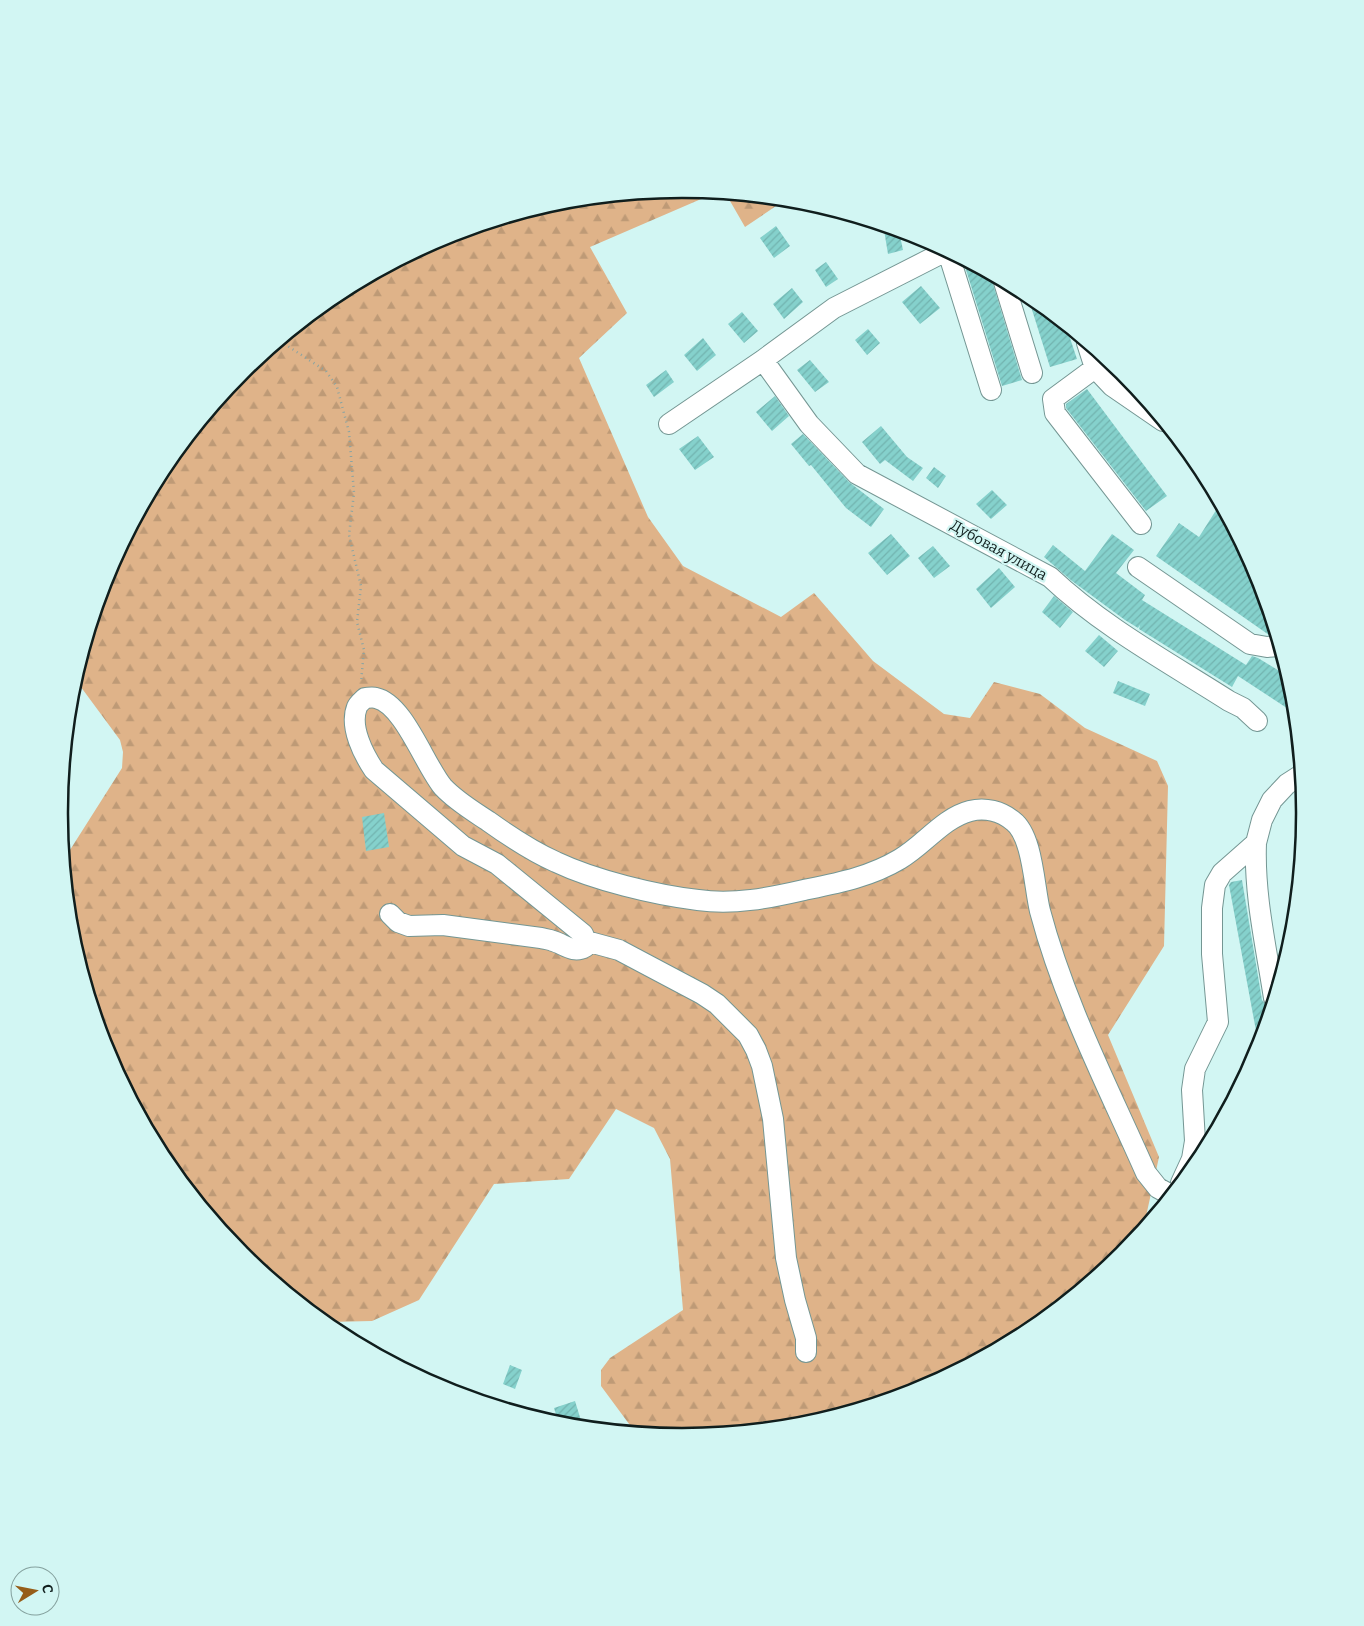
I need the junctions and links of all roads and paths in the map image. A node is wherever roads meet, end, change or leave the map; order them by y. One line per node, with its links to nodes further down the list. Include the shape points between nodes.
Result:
1 (939, 255): 6 (street, via 834,308)
2 (950, 260): 9 (street)
3 (1007, 292): 8 (street)
4 (285, 344): 15 (path, via 326,371 337,387 350,432 354,493 349,535 361,586 357,622 364,650 361,684)
5 (1091, 354): 7 (street)
6 (762, 360): 11 (street); 16 (street, Дубовая улица, via 809,424 857,474 1050,577 1119,632 1243,708)
7 (1095, 368): 10 (street, via 1112,386); 12 (street, via 1053,399 1055,413)
8 (1032, 373)
9 (991, 390)
10 (1144, 408)
11 (669, 424)
12 (1141, 524)
13 (1138, 568): 14 (street, via 1250,644)
14 (1274, 646)
15 (365, 698): 20 (street, via 357,706 355,720 358,738 374,770 463,846 496,864 583,934); 23 (street, via 376,698 386,703 412,734 443,786 461,803 517,841 556,863 593,876 698,900 756,900 851,881 904,857 953,819 969,812 984,809 1015,822 1029,852 1035,893 1065,992 1146,1173)
16 (1257, 721)
17 (1295, 779): 18 (street, via 1272,800)
18 (1256, 843): 21 (street, via 1258,901); 22 (street, via 1222,873 1215,885 1212,954 1218,1022 1195,1069)
19 (390, 914): 20 (street, via 409,926 443,925 540,938 572,950 585,947)
20 (586, 941): 24 (street, via 619,950 702,994 717,1004 748,1036 756,1050 773,1119 786,1258 806,1338)
21 (1272, 985)
22 (1193, 1154)
23 (1166, 1192)
24 (806, 1352)

